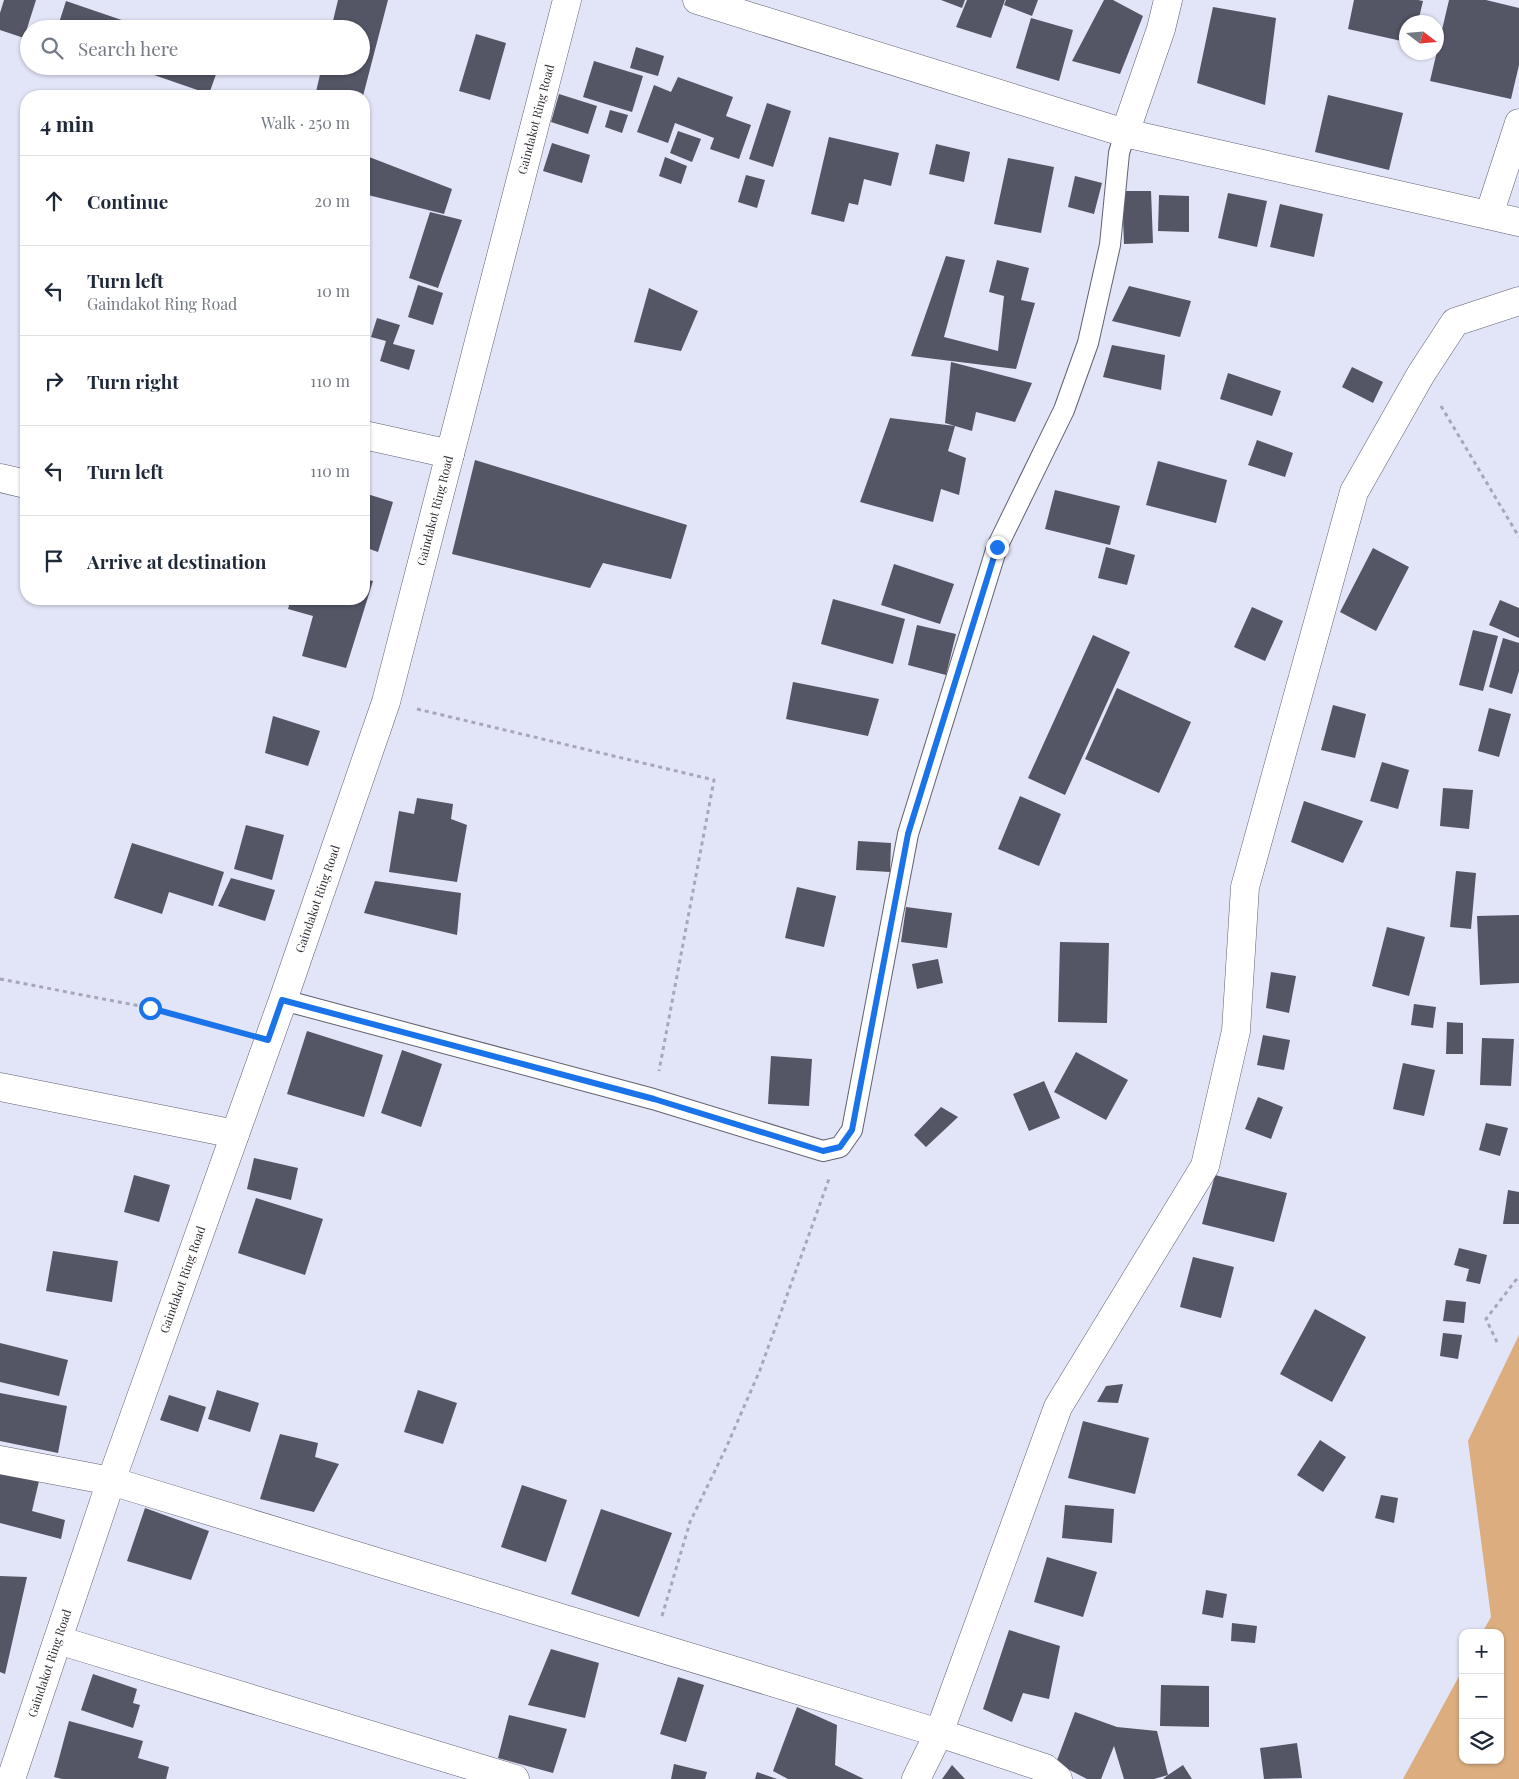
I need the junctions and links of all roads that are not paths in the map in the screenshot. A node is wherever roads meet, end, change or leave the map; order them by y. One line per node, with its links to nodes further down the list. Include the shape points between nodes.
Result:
1 (568, 0): 10 (street, Gaindakot Ring Road)
2 (697, 0): 5 (street)
3 (1168, 0): 5 (street)
4 (1519, 123): 6 (street)
5 (1125, 133): 6 (street); 13 (lane, via 1118,153 1110,245 1088,343 1064,410 997,547 908,834 852,1130 840,1147 823,1151 654,1099)
6 (1489, 215): 7 (street)
7 (1519, 222)
8 (1519, 301): 19 (street, via 1455,322 1421,374 1354,492 1245,888 1236,1030 1204,1166 1058,1407)
9 (370, 436): 10 (street)
10 (450, 454): 13 (street, Gaindakot Ring Road, via 386,702)
11 (0, 478): 12 (street)
12 (20, 483)
13 (282, 1000): 15 (street, Gaindakot Ring Road)
14 (0, 1087): 15 (street)
15 (235, 1134): 17 (street, Gaindakot Ring Road)
16 (0, 1460): 17 (street)
17 (111, 1481): 18 (street, Gaindakot Ring Road); 19 (street)
18 (58, 1640): 20 (street, Gaindakot Ring Road); 21 (street)
19 (939, 1733): 22 (street); 23 (street, via 1045,1768)
20 (11, 1779)
21 (515, 1779)
22 (916, 1779)
23 (1058, 1779)

